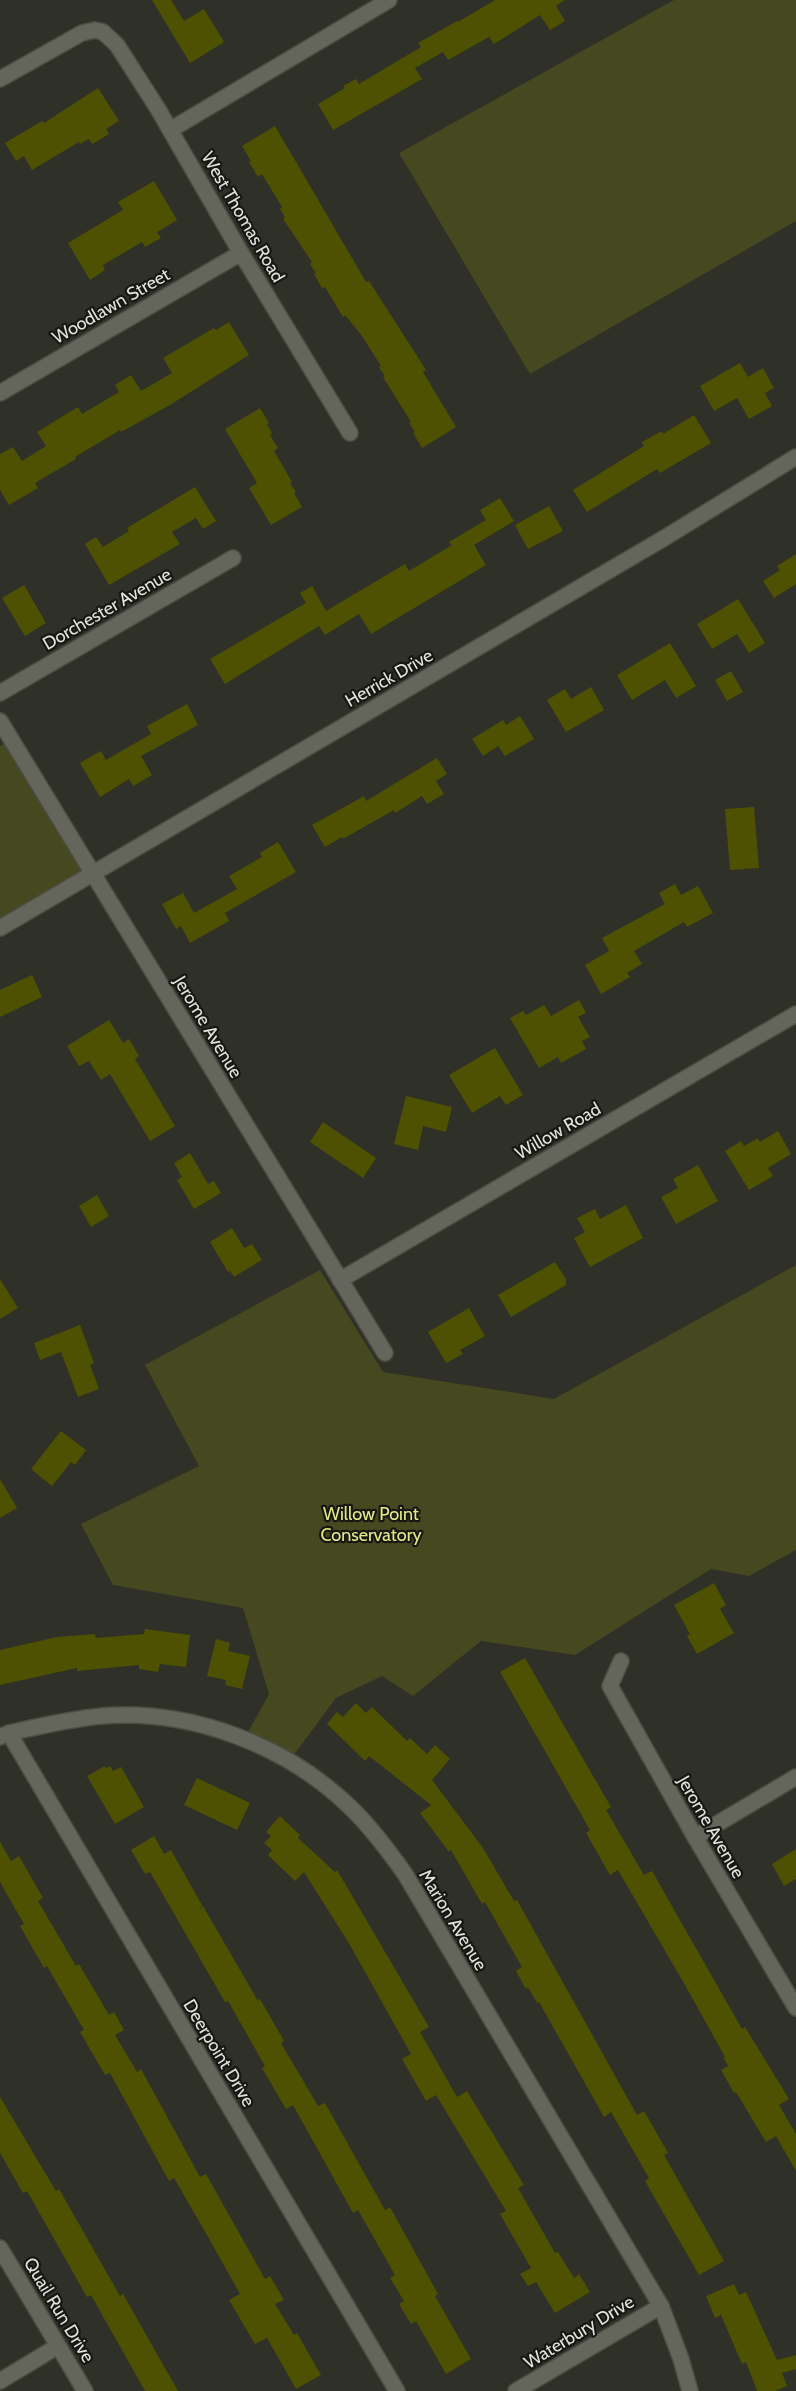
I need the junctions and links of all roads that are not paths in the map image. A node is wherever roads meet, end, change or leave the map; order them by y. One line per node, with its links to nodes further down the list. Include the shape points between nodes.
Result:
1 (388, 0): 3 (street)
2 (0, 79): 3 (street, West Thomas Road, via 70,38 95,30 108,35 117,45)
3 (170, 130): 4 (street, West Thomas Road)
4 (241, 252): 5 (street, Woodlawn Street); 6 (street, West Thomas Road)
5 (0, 393)
6 (350, 433)
7 (796, 456): 11 (street, Herrick Drive, via 658,542)
8 (233, 558): 9 (street, Dorchester Avenue)
9 (0, 693)
10 (0, 721): 11 (street, Jerome Avenue)
11 (93, 874): 12 (street, Herrick Drive); 14 (street, Jerome Avenue)
12 (0, 928)
13 (796, 1014): 14 (street, Willow Road)
14 (340, 1280): 15 (street, Jerome Avenue)
15 (385, 1353)
16 (621, 1661): 19 (street, Jerome Avenue, via 610,1686)
17 (4, 1735): 22 (street, Marion Avenue, via 68,1720 105,1716 141,1716 208,1726 250,1742 295,1765 348,1805 383,1844 404,1874); 26 (street, Deerpoint Drive)
18 (796, 1777): 19 (street)
19 (695, 1837): 20 (street, Jerome Avenue)
20 (796, 2008)
21 (0, 2248): 23 (street, Quail Run Drive)
22 (661, 2306): 27 (street, Waterbury Drive); 28 (street, Marion Avenue)
23 (58, 2346): 24 (street); 25 (street, Quail Run Drive)
24 (0, 2381)
25 (85, 2391)
26 (397, 2391)
27 (516, 2391)
28 (690, 2391)

